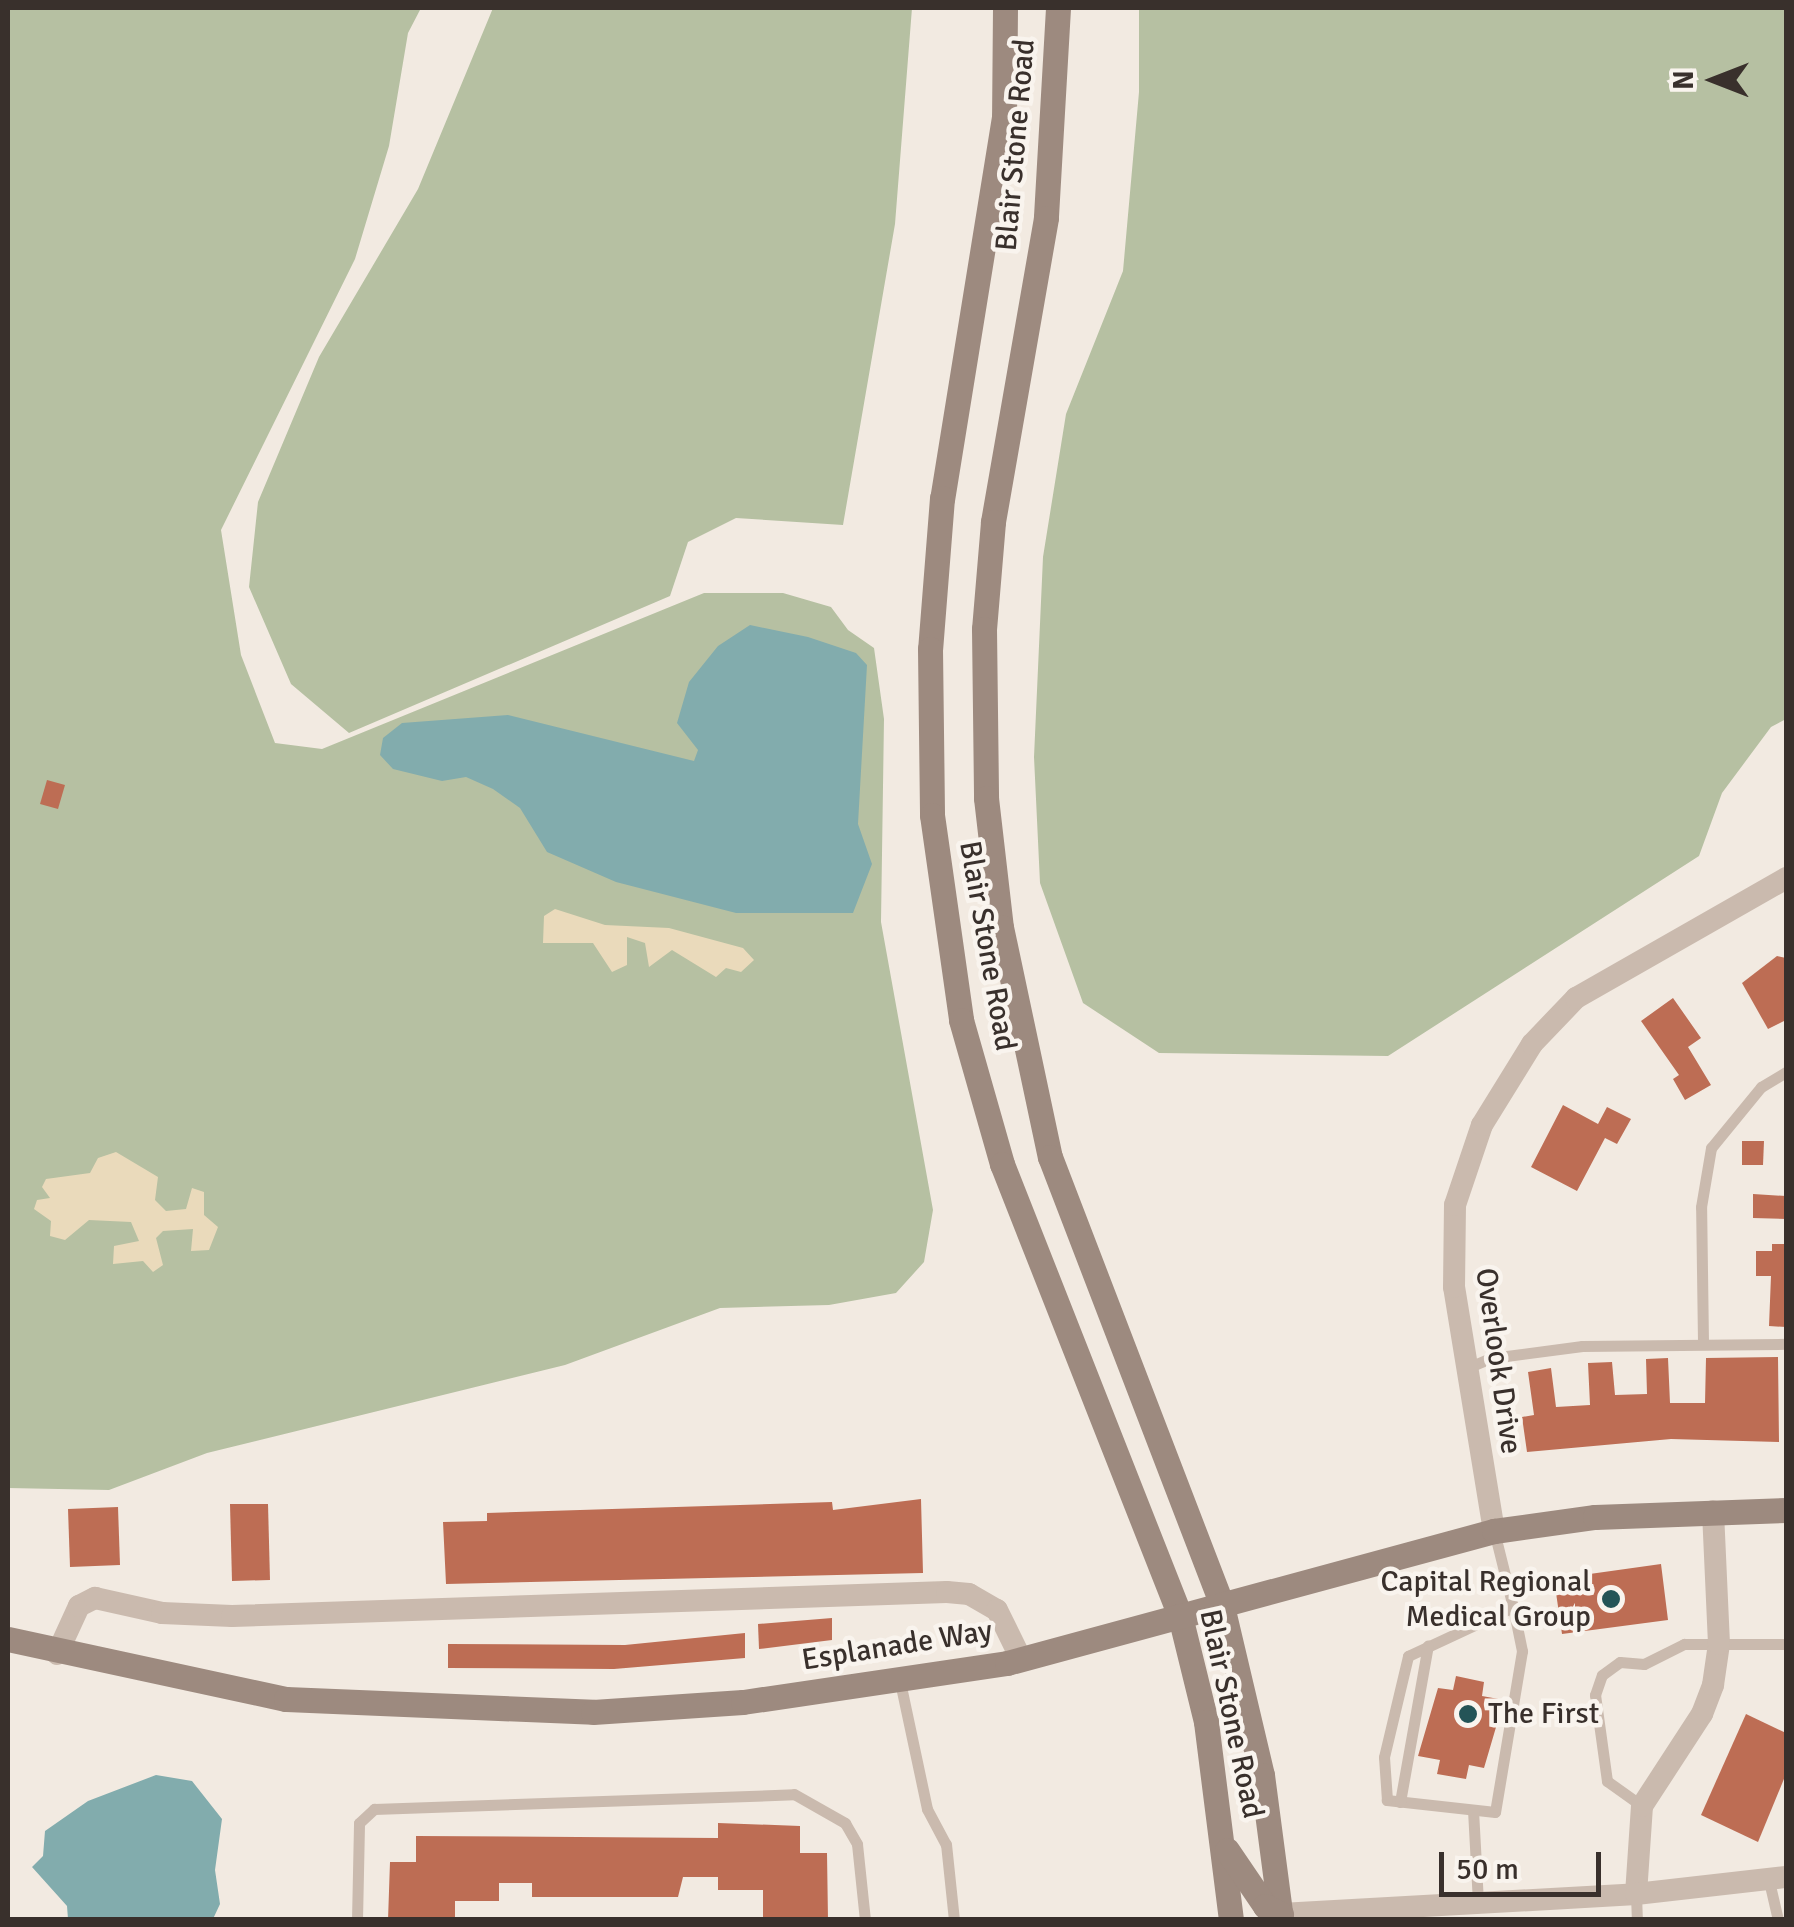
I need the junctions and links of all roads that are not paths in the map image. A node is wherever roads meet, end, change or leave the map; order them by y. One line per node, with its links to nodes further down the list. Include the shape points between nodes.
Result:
1 (1005, 8): 13 (street, Blair Stone Road, via 1004,117 942,498 930,649 932,815 961,1020 1002,1164)
2 (1058, 8): 11 (street, Blair Stone Road, via 1046,218 993,522 984,629 986,798 1001,927 1050,1157)
3 (1786, 878): 7 (street, Overlook Drive, via 1576,998 1502,1084 1468,1157 1455,1206 1454,1286)
4 (1786, 1072): 5 (lane, via 1761,1087 1712,1148 1700,1220)
5 (1703, 1342): 6 (lane); 7 (lane, via 1582,1346 1491,1358)
6 (1786, 1344)
7 (1466, 1368): 10 (street, Overlook Drive)
8 (1786, 1510): 9 (street, Esplanade Way)
9 (1712, 1511): 10 (street, Esplanade Way, via 1594,1516); 15 (street)
10 (1494, 1531): 11 (street, Esplanade Way); 12 (lane)
11 (1222, 1606): 13 (street, Esplanade Way); 30 (street, Blair Stone Road, via 1262,1775)
12 (1514, 1607): 17 (lane); 23 (lane, via 1522,1651 1495,1812)
13 (1180, 1616): 19 (street, Esplanade Way); 24 (street, Blair Stone Road, via 1206,1722)
14 (8, 1639): 18 (street, Esplanade Way)
15 (1719, 1644): 16 (lane); 22 (street, via 1702,1714); 22 (lane, via 1684,1644 1644,1664 1620,1662 1602,1675 1595,1695 1607,1781)
16 (1786, 1644)
17 (1428, 1645): 21 (lane); 21 (lane, via 1400,1669 1384,1757)
18 (57, 1654): 19 (street, via 79,1606 96,1598 162,1613 232,1616 947,1592 969,1594 997,1610); 20 (street, Esplanade Way, via 286,1699 455,1709 594,1712 742,1702)
19 (1021, 1659): 20 (street, Esplanade Way)
20 (899, 1678): 33 (lane, via 928,1808 946,1844)
21 (1394, 1801): 23 (lane)
22 (1642, 1806): 26 (street)
23 (1473, 1810): 27 (lane)
24 (1224, 1846): 29 (street, Blair Stone Road); 30 (street, via 1265,1906)
25 (1778, 1879): 26 (street); 35 (lane)
26 (1636, 1894): 27 (street); 34 (lane)
27 (1478, 1903): 28 (street)
28 (1425, 1913): 30 (street)
29 (1226, 1914)
30 (1281, 1917)
31 (357, 1920): 32 (lane, via 358,1823 374,1808 794,1794 828,1808 851,1834)
32 (864, 1920)
33 (954, 1920)
34 (1637, 1920)
35 (1778, 1920)

